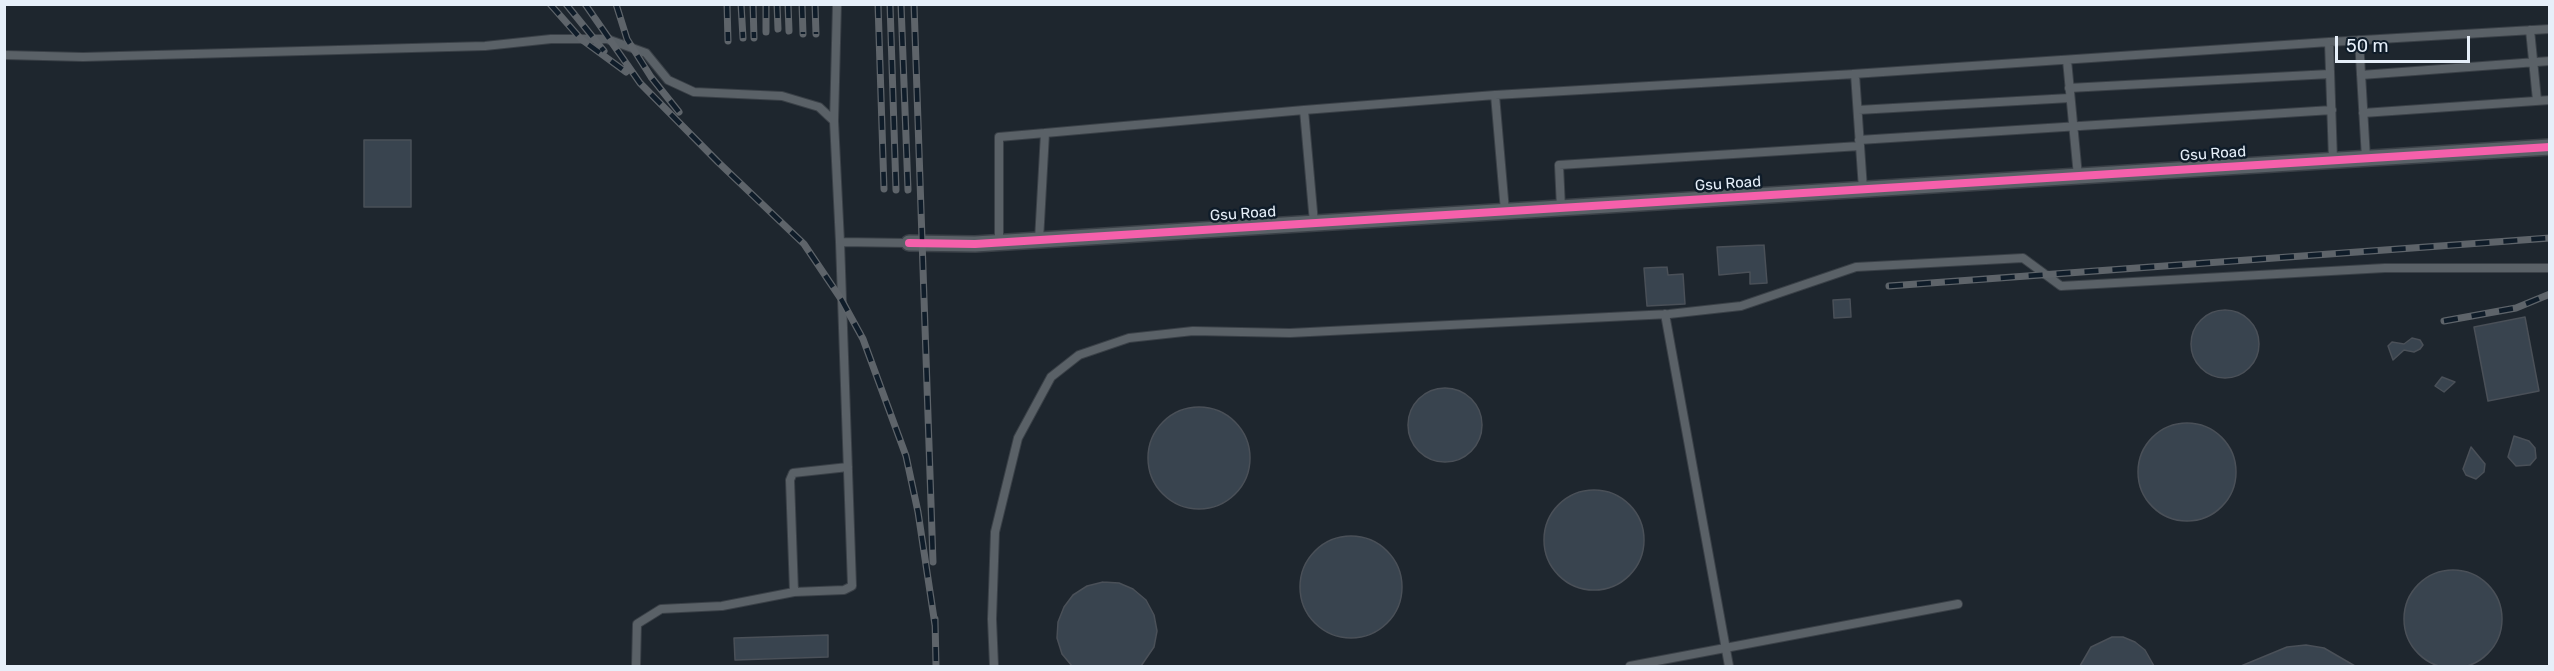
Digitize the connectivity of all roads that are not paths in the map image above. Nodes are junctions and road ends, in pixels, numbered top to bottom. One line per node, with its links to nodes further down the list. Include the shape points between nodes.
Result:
1 (837, 4): 22 (lane)
2 (2550, 29): 3 (lane)
3 (2530, 30): 4 (lane); 9 (lane)
4 (2360, 40): 5 (lane); 12 (lane)
5 (2329, 42): 7 (lane); 11 (lane)
6 (4, 55): 22 (lane, via 82,57 607,39 646,53 668,80 694,92 782,96 819,107)
7 (2067, 60): 10 (lane); 13 (lane)
8 (2550, 61): 9 (lane)
9 (2533, 62): 12 (lane); 17 (lane)
10 (1853, 74): 14 (lane); 19 (lane)
11 (2330, 74): 13 (lane); 20 (lane)
12 (2361, 75): 21 (lane)
13 (2069, 88): 15 (lane)
14 (1495, 95): 18 (lane); 32 (lane)
15 (2070, 98): 19 (lane); 23 (lane)
16 (2550, 99): 17 (lane)
17 (2537, 100): 21 (lane)
18 (1304, 110): 24 (lane); 33 (lane)
19 (1858, 110): 25 (lane)
20 (2332, 111): 23 (lane); 28 (lane)
21 (2363, 113): 27 (lane)
22 (834, 121): 35 (lane)
23 (2073, 126): 25 (lane); 29 (lane)
24 (1045, 133): 34 (lane); 37 (lane, via 999,137)
25 (1860, 143): 30 (lane); 31 (lane, via 1559,165)
26 (2550, 147): 27 (street, Gsu Road)
27 (2366, 158): 28 (street, Gsu Road)
28 (2333, 160): 29 (street, Gsu Road)
29 (2078, 176): 30 (street, Gsu Road)
30 (1863, 189): 31 (street, Gsu Road)
31 (1561, 208): 32 (street, Gsu Road)
32 (1505, 211): 33 (street, Gsu Road)
33 (1314, 223): 34 (street, Gsu Road)
34 (1039, 240): 37 (street, Gsu Road)
35 (840, 242): 36 (lane); 40 (lane)
36 (909, 243): 37 (street, Gsu Road)
37 (999, 243)
38 (2550, 268): 39 (lane, via 2385,268 2061,286 2023,258 1999,259 1856,267 1741,306)
39 (1665, 314): 43 (lane); 45 (lane, via 1290,333 1192,331 1129,338 1079,355 1051,377 1018,438 995,532)
40 (848, 466): 41 (lane, via 792,472); 41 (lane, via 852,586 844,590)
41 (794, 592): 44 (lane, via 722,606 661,609 637,624)
42 (1958, 604): 43 (lane)
43 (1726, 648): 46 (lane); 47 (lane)
44 (636, 666)
45 (994, 666)
46 (1630, 666)
47 (1729, 666)

